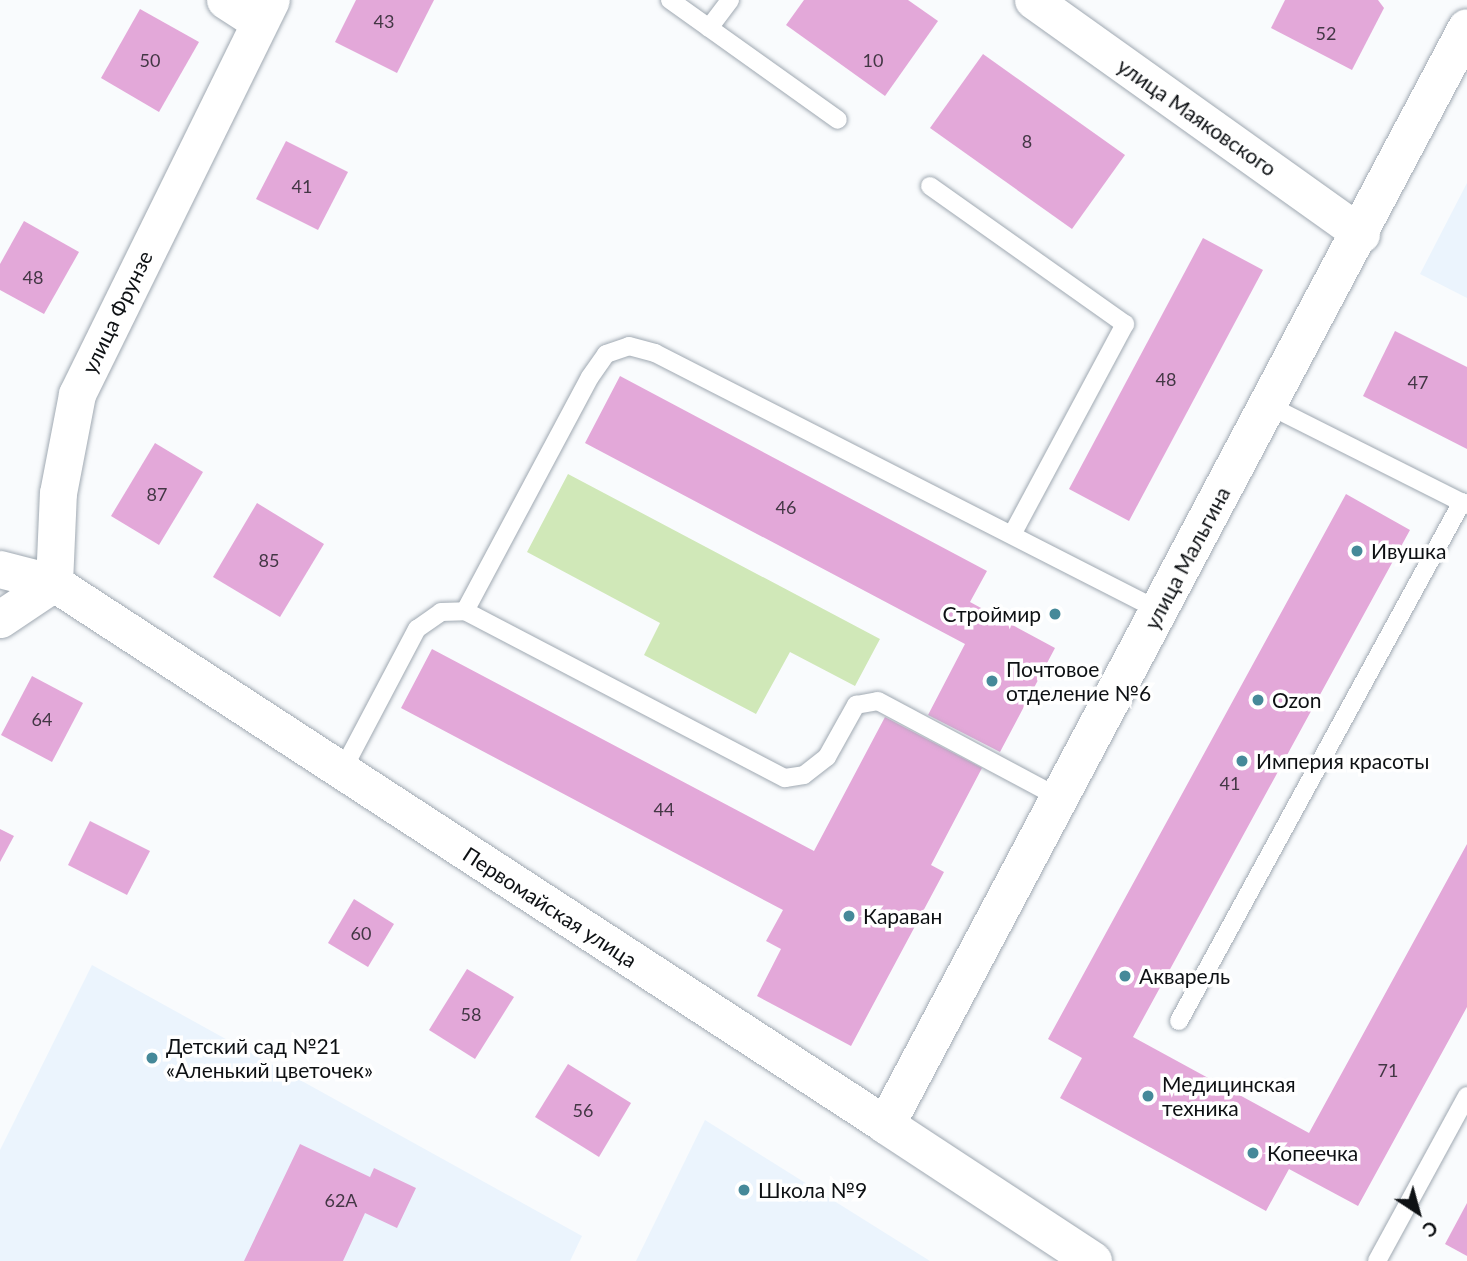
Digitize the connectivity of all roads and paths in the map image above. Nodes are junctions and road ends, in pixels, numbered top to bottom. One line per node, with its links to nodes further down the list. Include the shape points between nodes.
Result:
1 (225, 0): 5 (street)
2 (670, 0): 6 (lane)
3 (730, 0): 6 (lane)
4 (1033, 0): 10 (street, улица Маяковского)
5 (265, 11): 15 (street, улица Фрунзе, via 77,394 58,493)
6 (709, 28): 8 (lane)
7 (1467, 28): 10 (street, улица Мальгина)
8 (838, 120)
9 (930, 186): 13 (lane, via 1125,324)
10 (1361, 233): 11 (street, улица Мальгина)
11 (1268, 405): 12 (lane); 16 (street, улица Мальгина)
12 (1464, 504): 21 (lane)
13 (1012, 535): 16 (lane); 17 (lane, via 655,353 629,346 606,355 590,377)
14 (0, 569): 15 (street, Первомайская улица)
15 (54, 583): 18 (street); 19 (street, Первомайская улица)
16 (1158, 610): 20 (street, улица Мальгина)
17 (465, 611): 19 (lane, via 441,612 417,629); 20 (lane, via 785,778 804,775 827,757 856,705 878,702)
18 (0, 619)
19 (342, 771): 24 (street, Первомайская улица)
20 (1060, 798): 24 (street, улица Мальгина)
21 (1179, 1021)
22 (1467, 1096): 23 (lane)
23 (1462, 1118): 26 (lane)
24 (886, 1125): 25 (street, Первомайская улица)
25 (1093, 1261)
26 (1377, 1261)

